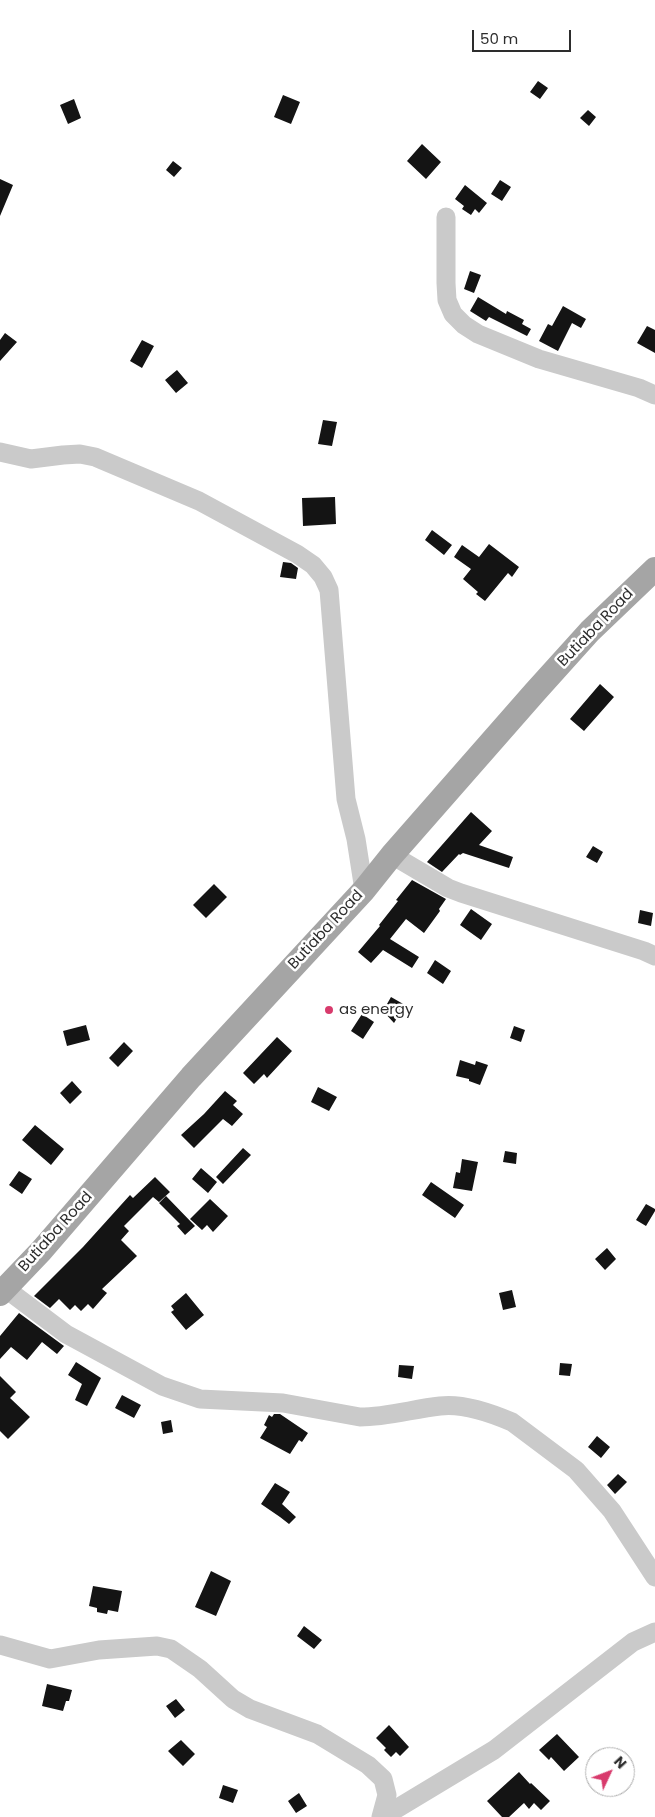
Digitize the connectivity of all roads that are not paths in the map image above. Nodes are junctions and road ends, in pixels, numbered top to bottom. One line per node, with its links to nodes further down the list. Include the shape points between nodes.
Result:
1 (446, 217): 2 (street, via 448,300 453,314 464,325 539,359)
2 (655, 395)
3 (0, 452): 6 (street, via 30,459 80,454 95,457 199,501 313,565 329,590 346,799)
4 (655, 570): 5 (main road, Butiaba Road, via 590,631)
5 (392, 856): 6 (main road, Butiaba Road); 7 (street, via 461,893)
6 (364, 890): 8 (main road, Butiaba Road, via 191,1077 41,1251)
7 (655, 956)
8 (2, 1291): 9 (street, via 66,1334 162,1386 200,1399 283,1403 360,1417 456,1406 512,1422 576,1470 612,1512)
9 (655, 1577)
10 (655, 1632): 12 (street, via 633,1642 494,1750)
11 (1, 1649): 12 (street, via 50,1659 100,1650 157,1646 171,1649 200,1669 233,1699 250,1709 317,1734 368,1765 383,1778 387,1795)
12 (382, 1817)

